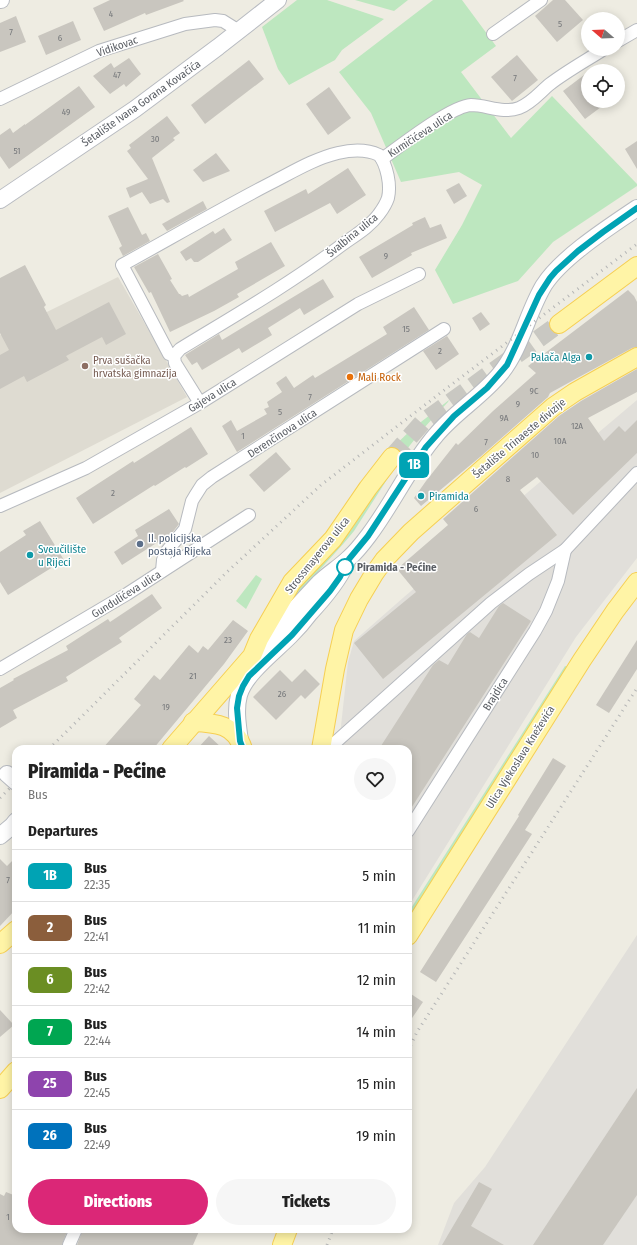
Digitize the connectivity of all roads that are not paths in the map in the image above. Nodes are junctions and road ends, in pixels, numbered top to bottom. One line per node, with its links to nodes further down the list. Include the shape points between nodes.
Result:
1 (278, 0): 4 (main road, Šetalište Ivana Gorana Kovačića)
2 (541, 0): 5 (street)
3 (637, 30): 6 (street)
4 (239, 31): 8 (street, Vidikovac, via 223,21 186,24 99,51); 10 (main road, Šetalište Ivana Gorana Kovačića, via 135,109)
5 (493, 34)
6 (625, 36)
7 (593, 56): 9 (street, Kumičićeva ulica, via 552,83 530,103 506,110 472,105 461,108 433,123)
8 (0, 98)
9 (382, 158): 16 (street, Švalbina ulica, via 387,175 388,199 369,224 318,262 180,349); 16 (street, via 375,153 359,150 322,158 240,199 122,265 169,354)
10 (0, 200)
11 (637, 208): 24 (main road, via 603,232 556,271 544,285 507,365 426,447 368,536)
12 (637, 266): 14 (main road)
13 (419, 274): 18 (street, Gajeva ulica, via 358,304)
14 (560, 324)
15 (444, 329): 25 (street, Derenčinova ulica, via 212,477 192,501 185,529 167,551)
16 (174, 356): 18 (street, via 175,363)
17 (637, 357): 32 (main road, Šetalište Trinaeste divizije, via 553,407 384,560 347,623 339,648)
18 (200, 403): 21 (street, Gajeva ulica, via 86,468)
19 (392, 457): 27 (main road, Strossmayerova ulica, via 333,539 292,582)
20 (637, 473): 23 (street)
21 (0, 506)
22 (249, 515): 25 (street, Gundulićeva ulica)
23 (565, 550): 33 (street, via 491,603); 34 (street, Brajdica, via 558,581 535,631)
24 (349, 559): 27 (main road, via 332,571); 31 (main road, via 330,591 292,635 249,676 243,686 237,708)
25 (162, 571): 28 (street, Gundulićeva ulica)
26 (637, 582): 37 (main road, Ulica Vjekoslava Kneževića, via 582,660)
27 (252, 656): 29 (main road, Strossmayerova ulica)
28 (0, 669)
29 (193, 722): 30 (main road, Strossmayerova ulica); 31 (main road, via 223,726 232,732)
30 (174, 745)
31 (241, 745)
32 (322, 745)
33 (332, 745)
34 (412, 825)
35 (12, 826): 36 (main road)
36 (0, 836)
37 (412, 930)
38 (12, 934): 39 (main road)
39 (0, 944)
40 (12, 1076): 41 (main road)
41 (0, 1089)
42 (74, 1233): 44 (street)
43 (286, 1233): 45 (main road)
44 (69, 1245)
45 (282, 1245)

